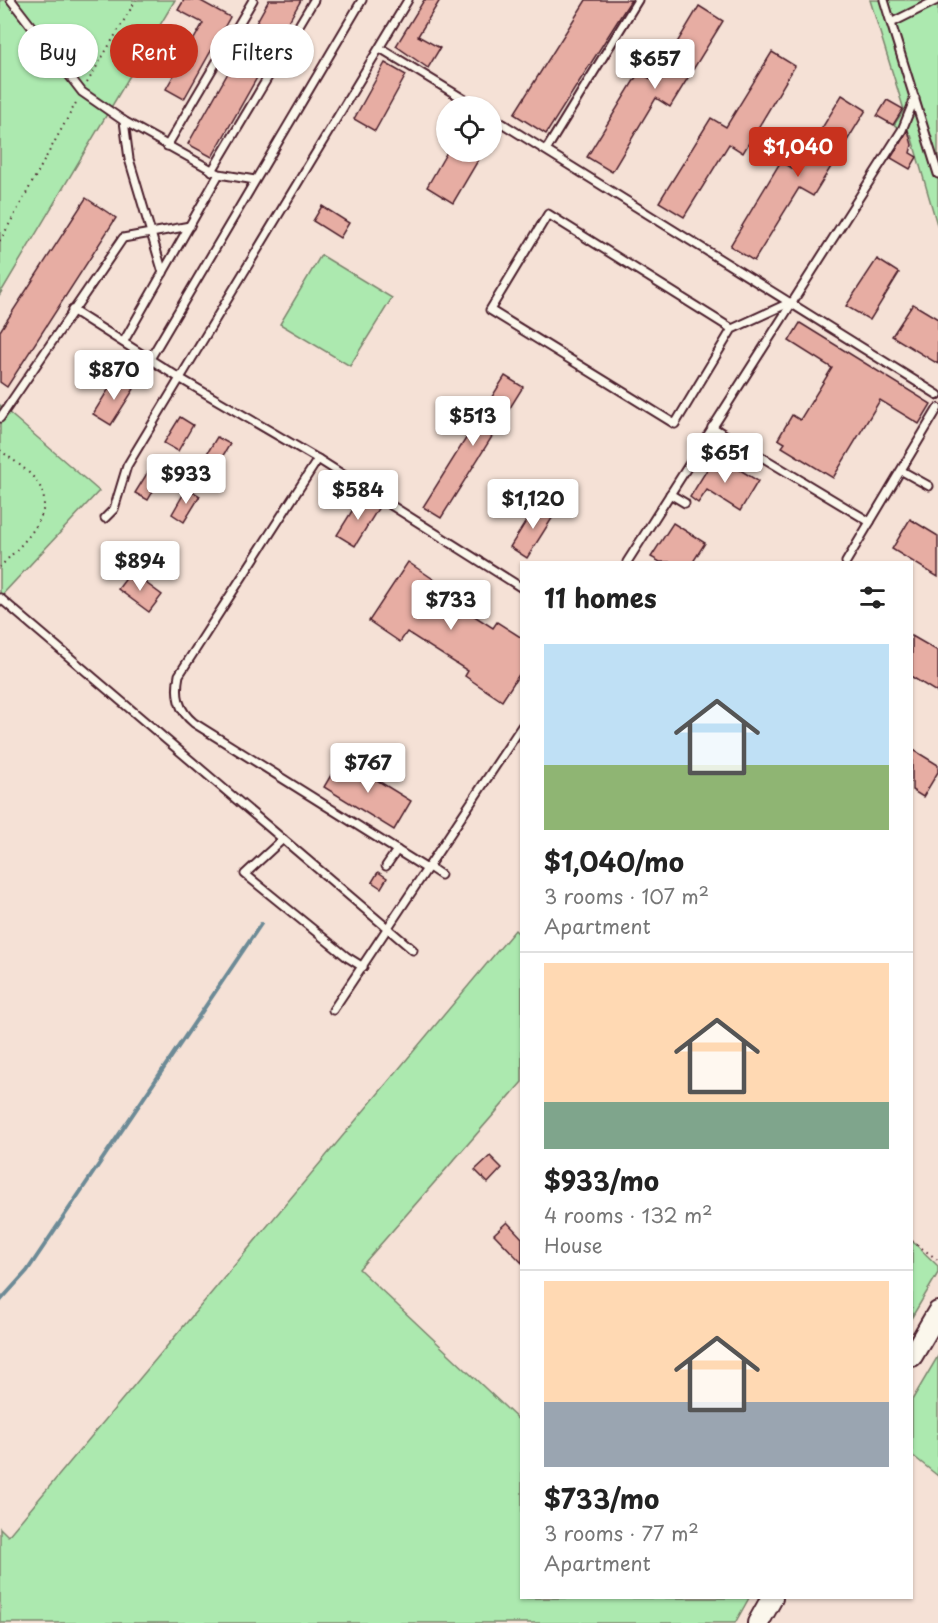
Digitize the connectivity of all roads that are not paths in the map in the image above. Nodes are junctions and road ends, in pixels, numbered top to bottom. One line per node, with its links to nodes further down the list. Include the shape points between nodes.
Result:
1 (10, 0): 13 (lane, via 82,92)
2 (253, 0): 15 (lane)
3 (314, 0): 17 (lane)
4 (362, 0): 19 (lane)
5 (408, 0): 10 (lane)
6 (638, 0): 16 (lane)
7 (884, 0): 9 (lane)
8 (937, 0): 9 (lane)
9 (891, 22): 12 (lane)
10 (380, 48): 11 (lane); 28 (lane)
11 (459, 96)
12 (915, 98): 18 (lane); 23 (lane, via 902,130)
13 (124, 122): 15 (lane); 21 (lane, via 129,159)
14 (502, 123): 16 (lane)
15 (167, 146): 17 (lane)
16 (546, 150): 23 (lane)
17 (216, 172): 19 (lane); 20 (lane)
18 (938, 174)
19 (255, 180): 27 (lane)
20 (190, 226): 21 (lane); 22 (lane)
21 (151, 233): 22 (lane); 24 (lane, via 123,238)
22 (163, 273): 26 (lane)
23 (791, 302): 25 (lane); 29 (lane); 32 (lane)
24 (72, 310): 26 (lane); 31 (lane)
25 (732, 329): 25 (lane, via 548,214 490,310 675,424)
26 (124, 342): 27 (lane)
27 (150, 359): 28 (lane)
28 (181, 379): 33 (lane); 38 (lane, via 127,466 114,509)
29 (938, 395)
30 (938, 408): 34 (lane)
31 (0, 418)
32 (712, 427): 36 (lane); 39 (lane)
33 (318, 459): 42 (lane); 46 (lane, via 179,675 177,697 185,716 194,723)
34 (902, 471): 35 (lane); 39 (lane)
35 (929, 486)
36 (670, 494): 37 (lane); 40 (lane)
37 (686, 503)
38 (105, 518)
39 (870, 522): 41 (lane)
40 (628, 561)
41 (850, 561)
42 (520, 587)
43 (0, 598): 45 (lane)
44 (520, 729): 48 (lane)
45 (283, 839): 50 (lane); 52 (lane, via 245,874)
46 (397, 850): 47 (lane); 48 (lane)
47 (386, 866)
48 (428, 868): 49 (lane); 50 (lane)
49 (441, 874)
50 (388, 930): 51 (lane); 52 (lane)
51 (413, 950)
52 (363, 967): 53 (lane)
53 (333, 1010)
54 (938, 1312): 55 (street)
55 (913, 1354)
56 (771, 1599): 57 (street)
57 (758, 1623)

